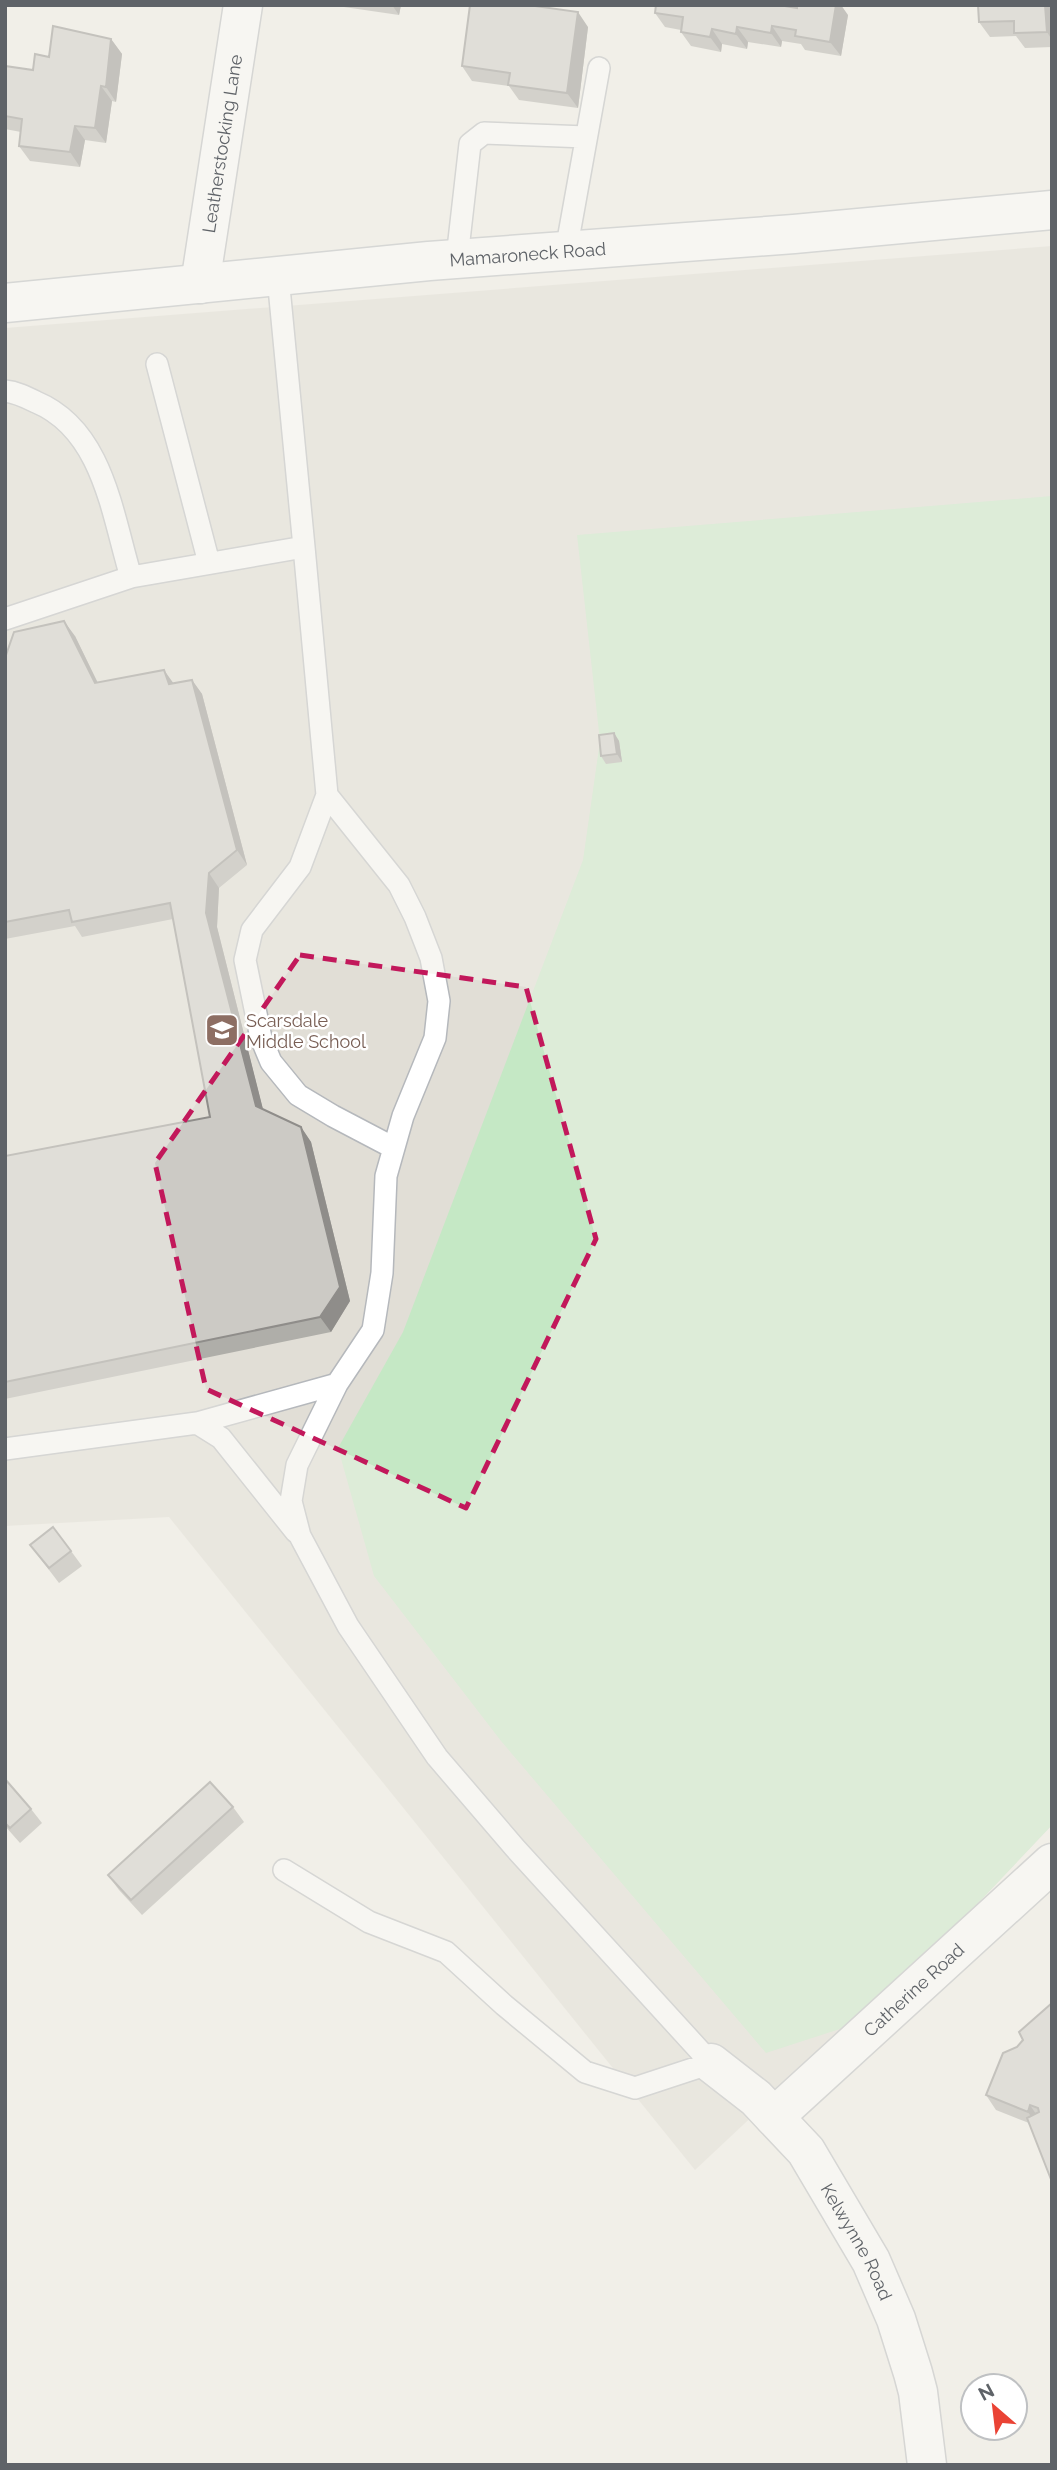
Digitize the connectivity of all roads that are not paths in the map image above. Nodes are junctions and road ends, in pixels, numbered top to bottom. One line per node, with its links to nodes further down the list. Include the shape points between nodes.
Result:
1 (243, 5): 8 (street, Leatherstocking Lane)
2 (599, 68): 3 (lane)
3 (586, 137): 5 (lane); 6 (lane, via 484,132 470,144)
4 (1052, 210): 5 (street, Mamaroneck Road)
5 (566, 251): 6 (street, Mamaroneck Road)
6 (457, 258): 7 (street, Mamaroneck Road)
7 (278, 277): 8 (street, Mamaroneck Road); 12 (lane)
8 (200, 284): 9 (street, Mamaroneck Road)
9 (5, 303)
10 (158, 364): 13 (lane)
11 (5, 391): 14 (lane, via 47,406 73,427 98,464)
12 (304, 547): 13 (lane); 16 (lane)
13 (209, 563): 14 (lane)
14 (131, 577): 15 (lane)
15 (5, 619)
16 (327, 795): 17 (lane, via 399,885 431,958 439,1001 435,1038); 17 (lane, via 300,867 252,930 245,960 261,1038 271,1062 298,1095)
17 (394, 1148): 18 (lane, via 386,1176 382,1273 373,1330)
18 (337, 1384): 19 (lane); 21 (lane, via 297,1465 291,1501)
19 (197, 1423): 20 (lane); 21 (lane, via 221,1438)
20 (5, 1449)
21 (300, 1536): 24 (lane, via 348,1626 438,1757)
22 (1052, 1863): 25 (street, Catherine Road)
23 (284, 1870): 24 (lane, via 369,1922 446,1952 585,2072 635,2088)
24 (711, 2063): 25 (street, Kelwynne Road)
25 (774, 2117): 26 (street, Kelwynne Road, via 806,2151 871,2261 913,2373)
26 (927, 2465)

